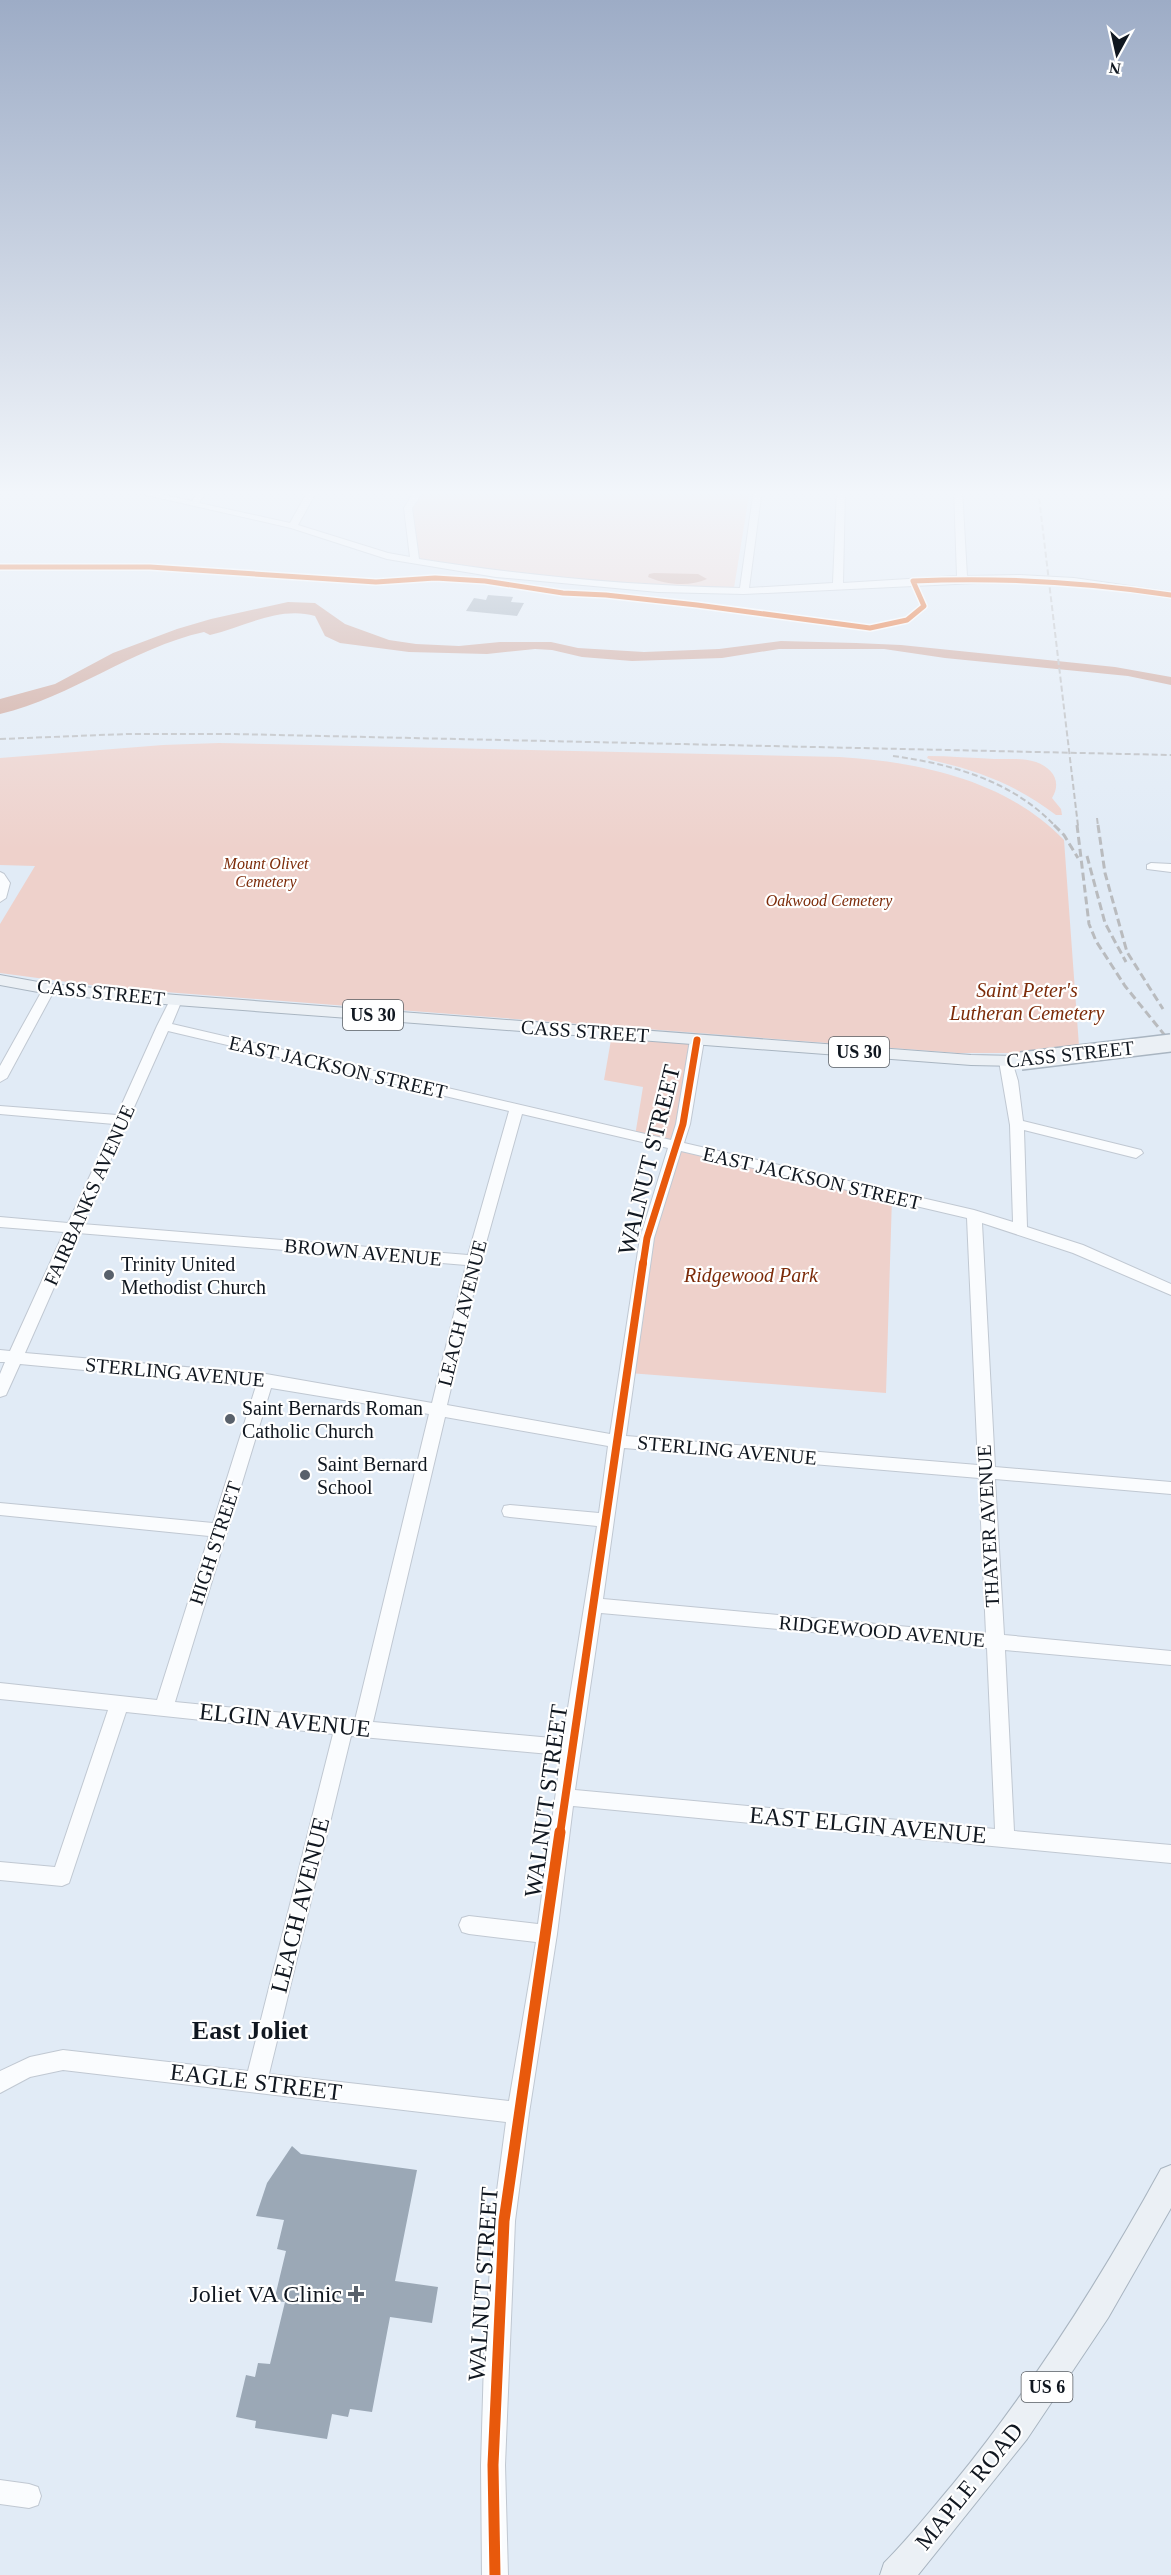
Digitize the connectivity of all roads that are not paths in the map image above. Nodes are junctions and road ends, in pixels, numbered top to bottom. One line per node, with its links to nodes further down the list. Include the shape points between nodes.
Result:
1 (1151, 867): 2 (street)
2 (1171, 868)
3 (0, 876): 4 (street, via 4,883)
4 (0, 898)
5 (0, 980): 6 (main road, CASS STREET / US 30)
6 (49, 989): 7 (main road, CASS STREET / US 30); 12 (street)
7 (176, 1000): 8 (street, FAIRBANKS AVENUE); 9 (main road, CASS STREET / US 30)
8 (163, 1026): 13 (street, EAST JACKSON STREET); 15 (street, FAIRBANKS AVENUE)
9 (697, 1040): 11 (main road, CASS STREET / US 30); 17 (street, WALNUT STREET, via 683,1124)
10 (1171, 1043): 11 (main road, CASS STREET / US 30, bridge)
11 (1014, 1061): 16 (street, via 1011,1080)
12 (0, 1078)
13 (517, 1108): 17 (street, EAST JACKSON STREET); 23 (street, LEACH AVENUE)
14 (0, 1110): 15 (street)
15 (123, 1120): 21 (street, FAIRBANKS AVENUE)
16 (1016, 1123): 18 (street); 22 (street)
17 (675, 1146): 19 (street, EAST JACKSON STREET); 29 (street, WALNUT STREET, via 647,1238)
18 (1136, 1153)
19 (974, 1215): 22 (street, EAST JACKSON STREET); 30 (street, THAYER AVENUE)
20 (0, 1222): 21 (street, BROWN AVENUE)
21 (75, 1229): 23 (street, BROWN AVENUE); 25 (street, FAIRBANKS AVENUE)
22 (1020, 1229): 24 (street, EAST JACKSON STREET, via 1078,1249)
23 (474, 1261): 28 (street, LEACH AVENUE)
24 (1171, 1290)
25 (8, 1357): 26 (street, STERLING AVENUE); 27 (street, FAIRBANKS AVENUE)
26 (266, 1380): 28 (street, STERLING AVENUE); 35 (street, HIGH STREET)
27 (0, 1390)
28 (438, 1408): 29 (street, STERLING AVENUE); 42 (street, LEACH AVENUE)
29 (617, 1441): 30 (street, STERLING AVENUE); 34 (street, WALNUT STREET)
30 (985, 1472): 31 (street, STERLING AVENUE); 37 (street, THAYER AVENUE)
31 (1171, 1488)
32 (0, 1509): 35 (street)
33 (510, 1511): 34 (street)
34 (606, 1520): 36 (street, WALNUT STREET)
35 (219, 1530): 41 (street, HIGH STREET)
36 (592, 1605): 37 (street, RIDGEWOOD AVENUE); 43 (street, WALNUT STREET)
37 (993, 1641): 38 (street, RIDGEWOOD AVENUE); 45 (street, THAYER AVENUE)
38 (1171, 1658)
39 (0, 1691): 40 (street, ELGIN AVENUE)
40 (120, 1702): 41 (street, ELGIN AVENUE); 47 (street, via 62,1877)
41 (164, 1707): 42 (street, ELGIN AVENUE)
42 (353, 1728): 43 (street, ELGIN AVENUE); 50 (street, LEACH AVENUE)
43 (571, 1748): 44 (street, WALNUT STREET)
44 (565, 1797): 45 (street, EAST ELGIN AVENUE); 49 (street, WALNUT STREET)
45 (1005, 1838): 46 (street, EAST ELGIN AVENUE)
46 (1171, 1854)
47 (0, 1871)
48 (469, 1925): 49 (street)
49 (547, 1934): 52 (street, WALNUT STREET)
50 (256, 2082): 51 (street, EAGLE STREET, via 63,2060 42,2062 14,2073); 52 (street, EAGLE STREET)
51 (0, 2084)
52 (518, 2113): 56 (street, WALNUT STREET, via 504,2221 496,2361)
53 (1171, 2179): 57 (main road, MAPLE ROAD / US 6, via 1125,2265 1068,2357 1000,2451)
54 (0, 2492): 55 (street)
55 (29, 2496)
56 (495, 2575)
57 (896, 2575)

